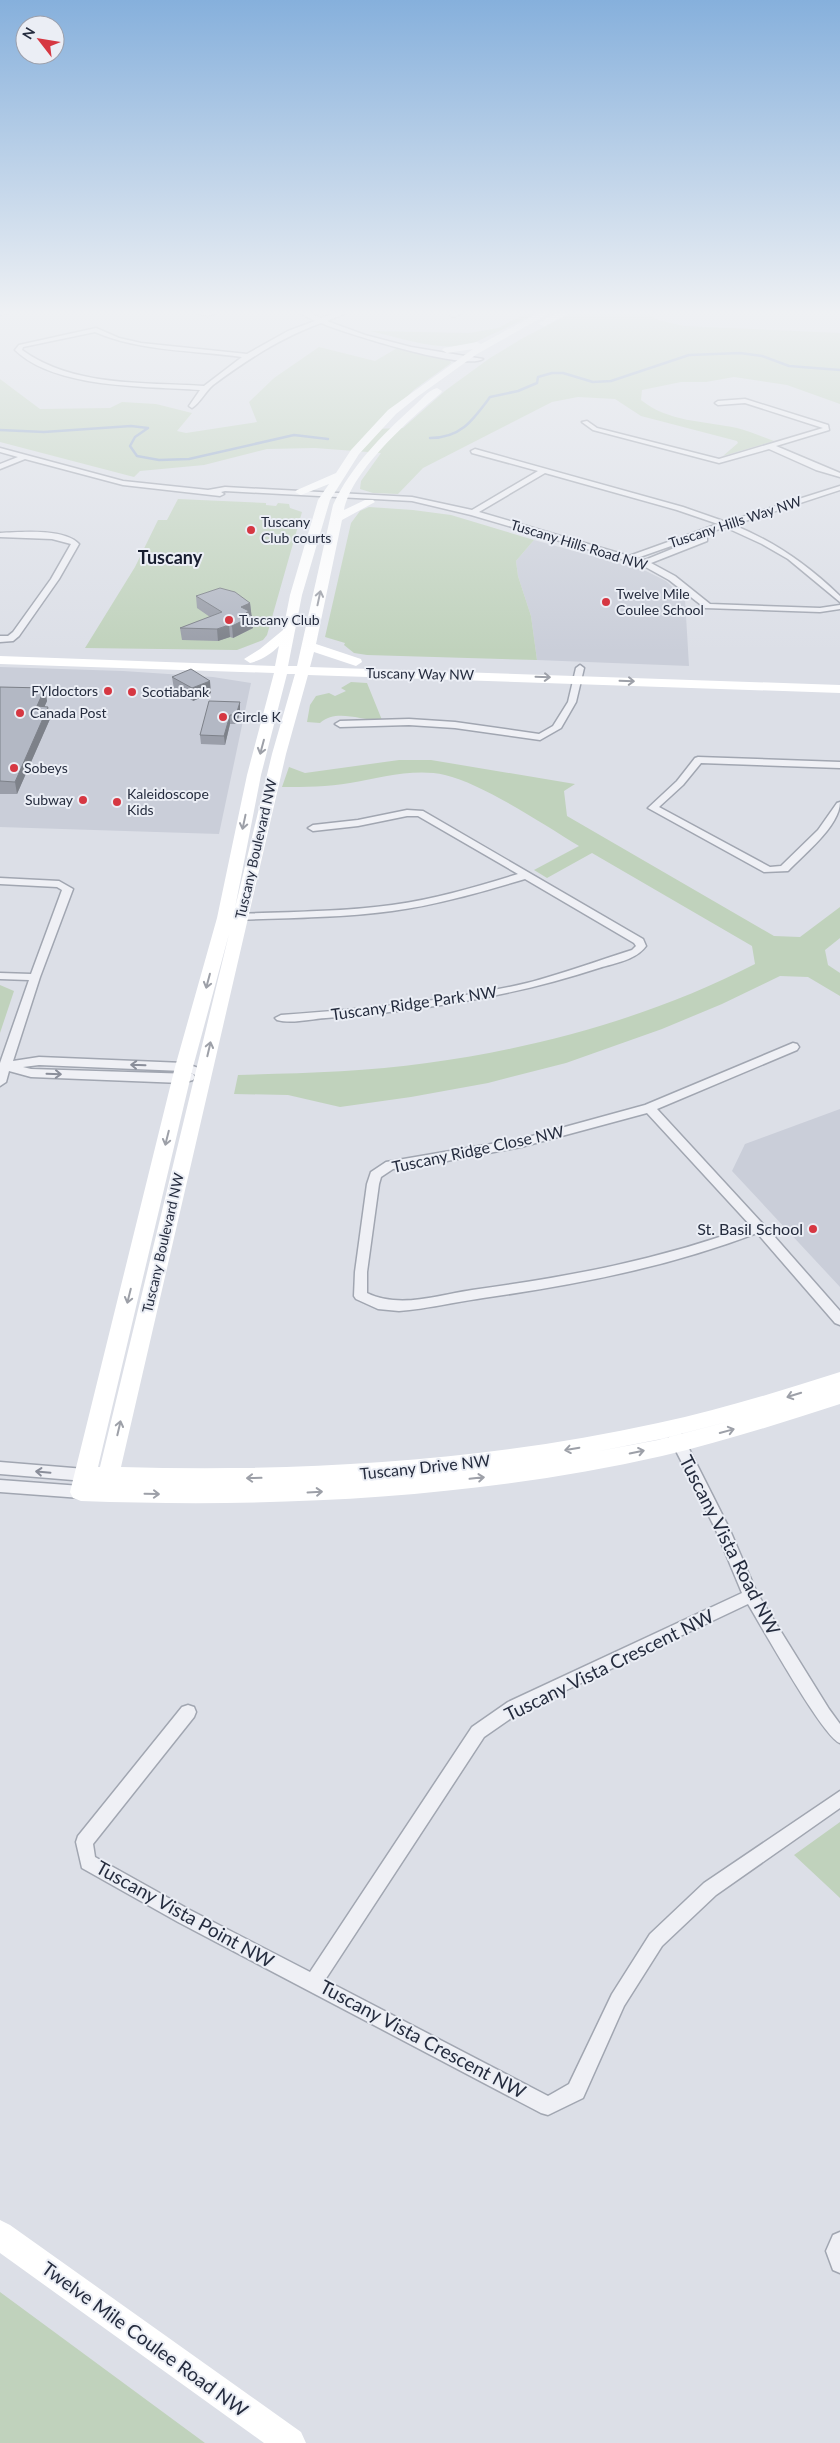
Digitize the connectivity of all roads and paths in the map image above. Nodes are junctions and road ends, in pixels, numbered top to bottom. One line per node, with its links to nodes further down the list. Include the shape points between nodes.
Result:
1 (381, 424): 15 (street, Tuscany Boulevard NW)
2 (401, 424): 22 (street, Tuscany Boulevard NW)
3 (589, 424): 5 (street, via 612,434 719,461)
4 (820, 424): 5 (street, via 827,429)
5 (771, 447): 12 (street)
6 (0, 450): 8 (street)
7 (475, 452): 13 (street)
8 (16, 454): 9 (street); 10 (street)
9 (24, 457): 11 (street); 18 (street, via 123,483)
10 (0, 461)
11 (0, 467)
12 (818, 468): 14 (street); 16 (street)
13 (544, 470): 25 (street); 27 (street)
14 (840, 474)
15 (338, 476): 19 (street); 21 (street, Tuscany Boulevard NW)
16 (840, 481)
17 (840, 488): 27 (street, Tuscany Hills Way NW)
18 (211, 492): 19 (street, via 225,488); 21 (street)
19 (301, 492): 21 (street)
20 (840, 496): 28 (street, Tuscany Hills Way NW)
21 (326, 497): 22 (street, Tuscany Hills Road NW); 34 (street, Tuscany Boulevard NW, via 296,595)
22 (342, 497): 23 (street, Tuscany Hills Road NW); 24 (street, Tuscany Hills Road NW, via 412,499); 26 (street, Tuscany Boulevard NW)
23 (369, 502): 24 (street, Tuscany Hills Road NW); 26 (street)
24 (426, 503): 25 (street, Tuscany Hills Road NW)
25 (473, 513): 30 (street, Tuscany Hills Road NW)
26 (336, 518): 36 (street, Tuscany Boulevard NW, one-way to 26)
27 (727, 523): 28 (street); 30 (street, Tuscany Hills Way NW)
28 (738, 528): 31 (street, Tuscany Hills Way NW); 32 (street, via 781,550)
29 (0, 535): 35 (street, via 50,536 75,544 16,634 10,639)
30 (630, 558): 31 (street, Tuscany Hills Road NW)
31 (645, 563): 33 (street, Tuscany Hills Road NW, via 672,578 708,606 820,610)
32 (840, 600)
33 (840, 607)
34 (289, 631): 38 (street, via 265,652); 41 (street, Tuscany Boulevard NW)
35 (0, 639)
36 (309, 646): 40 (street); 42 (street, Tuscany Boulevard NW)
37 (0, 652): 38 (street, Tuscany Way NW)
38 (250, 659): 41 (street, Tuscany Way NW)
39 (0, 660): 43 (street, Tuscany Way NW)
40 (356, 662): 42 (street, Tuscany Way NW); 45 (street, Tuscany Way NW)
41 (282, 664): 42 (street, Tuscany Way NW); 43 (street, Tuscany Way NW); 47 (street, Tuscany Boulevard NW)
42 (303, 665): 44 (street, Tuscany Way NW); 49 (street, Tuscany Boulevard NW)
43 (230, 668): 47 (street)
44 (331, 671): 45 (street, Tuscany Way NW, one-way to 45); 49 (street, via 312,683)
45 (579, 674): 46 (street, Tuscany Way NW); 48 (street, Tuscany Way NW, one-way to 48); 50 (street, via 572,702 556,728 540,737 409,722)
46 (840, 678)
47 (278, 685): 56 (street, Tuscany Boulevard NW, one-way to 56, via 254,775)
48 (840, 689)
49 (289, 714): 56 (street, Tuscany Boulevard NW)
50 (340, 724)
51 (840, 765): 52 (street, via 698,760 680,783 653,808 768,870 784,869 821,832)
52 (840, 805)
53 (313, 828): 54 (street, Tuscany Ridge Park NW, via 420,813)
54 (526, 875): 56 (street, via 416,904 297,916); 59 (street, Tuscany Ridge Park NW, via 639,941 641,946 636,952 526,986 361,1013)
55 (0, 881): 58 (street, via 59,884 68,890)
56 (232, 917): 62 (street, Tuscany Boulevard NW, one-way to 62); 63 (street, Tuscany Boulevard NW, one-way to 56)
57 (0, 976): 58 (street)
58 (35, 977): 61 (street)
59 (281, 1018)
60 (793, 1047): 65 (street)
61 (3, 1067): 62 (street, via 31,1073); 64 (street)
62 (183, 1073): 63 (street); 72 (street, Tuscany Boulevard NW, one-way to 72)
63 (203, 1074): 73 (street, Tuscany Boulevard NW, one-way to 63)
64 (0, 1082)
65 (649, 1108): 66 (street); 66 (street, Tuscany Ridge Close NW, via 520,1143 390,1165 375,1175 372,1184 361,1296 378,1304 407,1305 574,1279 720,1243)
66 (758, 1228): 67 (street)
67 (840, 1320)
68 (840, 1380): 70 (street, Tuscany Drive NW, one-way to 70)
69 (840, 1396): 70 (street, Tuscany Drive NW, one-way to 69)
70 (675, 1436): 73 (street, Tuscany Drive NW, via 552,1468 416,1485 200,1495); 75 (street, Tuscany Vista Road NW, via 722,1528)
71 (0, 1468): 72 (street, Tuscany Drive NW, one-way to 71)
72 (83, 1483): 73 (street, Tuscany Drive NW); 74 (street, Tuscany Drive NW)
73 (106, 1484)
74 (0, 1486)
75 (751, 1596): 77 (street, Tuscany Vista Road NW, via 823,1714); 79 (street, Tuscany Vista Crescent NW, via 514,1707 478,1732)
76 (188, 1712): 79 (street, Tuscany Vista Point NW, via 84,1842 88,1862)
77 (840, 1736)
78 (840, 1799): 79 (street, Tuscany Vista Crescent NW, via 710,1889 656,1940 618,2000 576,2091 548,2106)
79 (313, 1984)
80 (0, 2235): 83 (street, Twelve Mile Coulee Road NW)
81 (840, 2242): 82 (street, via 836,2252)
82 (840, 2263)
83 (290, 2443)

